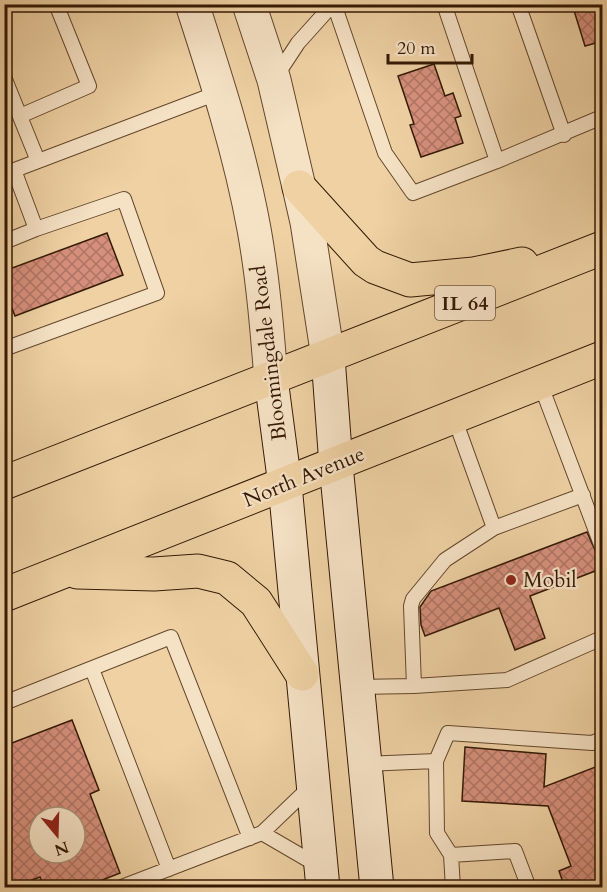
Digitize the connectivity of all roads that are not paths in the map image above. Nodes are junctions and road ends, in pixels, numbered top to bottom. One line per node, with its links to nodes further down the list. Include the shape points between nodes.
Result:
1 (56, 4): 10 (lane, via 89,86)
2 (192, 4): 9 (main road, Bloomingdale Road)
3 (249, 4): 8 (main road)
4 (334, 4): 8 (lane, via 298,43); 14 (lane, via 385,153 413,193)
5 (444, 4): 14 (lane)
6 (518, 4): 12 (lane)
7 (4, 77): 10 (lane)
8 (274, 80): 16 (main road)
9 (220, 92): 13 (lane); 23 (main road, Bloomingdale Road, via 254,230)
10 (20, 116): 13 (lane)
11 (603, 117): 12 (lane)
12 (564, 135): 14 (lane)
13 (38, 161): 15 (lane)
14 (497, 161)
15 (9, 172): 17 (lane)
16 (299, 187): 19 (main road, via 366,261 410,280 474,274); 21 (main road)
17 (36, 229): 18 (lane); 20 (lane, via 124,199 157,293)
18 (4, 242)
19 (603, 247): 21 (main road, IL 64)
20 (4, 350)
21 (328, 357): 23 (main road, IL 64); 26 (main road)
22 (603, 358): 24 (main road, North Avenue)
23 (271, 379): 27 (main road, IL 64); 28 (main road, Bloomingdale Road)
24 (540, 383): 25 (main road, North Avenue); 29 (lane)
25 (454, 417): 26 (main road, North Avenue); 30 (lane)
26 (336, 465): 28 (main road, North Avenue); 38 (main road)
27 (4, 483)
28 (285, 485): 32 (main road, North Avenue); 36 (main road, Bloomingdale Road)
29 (583, 495): 30 (lane); 31 (lane)
30 (494, 528): 37 (lane, via 445,560 413,599)
31 (603, 547)
32 (63, 572): 33 (main road, North Avenue); 36 (main road, via 198,571 227,578 256,603)
33 (4, 595)
34 (603, 638): 37 (lane, via 507,680)
35 (92, 669): 39 (lane); 44 (lane, via 171,638); 46 (lane)
36 (302, 674): 43 (main road, Bloomingdale Road)
37 (414, 686): 38 (lane)
38 (357, 687): 42 (main road)
39 (4, 703)
40 (603, 739): 41 (lane, via 592,743 448,733)
41 (436, 761): 42 (lane); 45 (lane, via 437,833)
42 (364, 764): 49 (main road)
43 (313, 784): 44 (lane); 47 (main road, Bloomingdale Road)
44 (256, 835): 46 (lane); 47 (lane)
45 (451, 855): 50 (lane); 51 (lane, via 515,851)
46 (169, 868): 48 (lane)
47 (322, 878)
48 (119, 888)
49 (376, 888)
50 (453, 888)
51 (529, 888)

